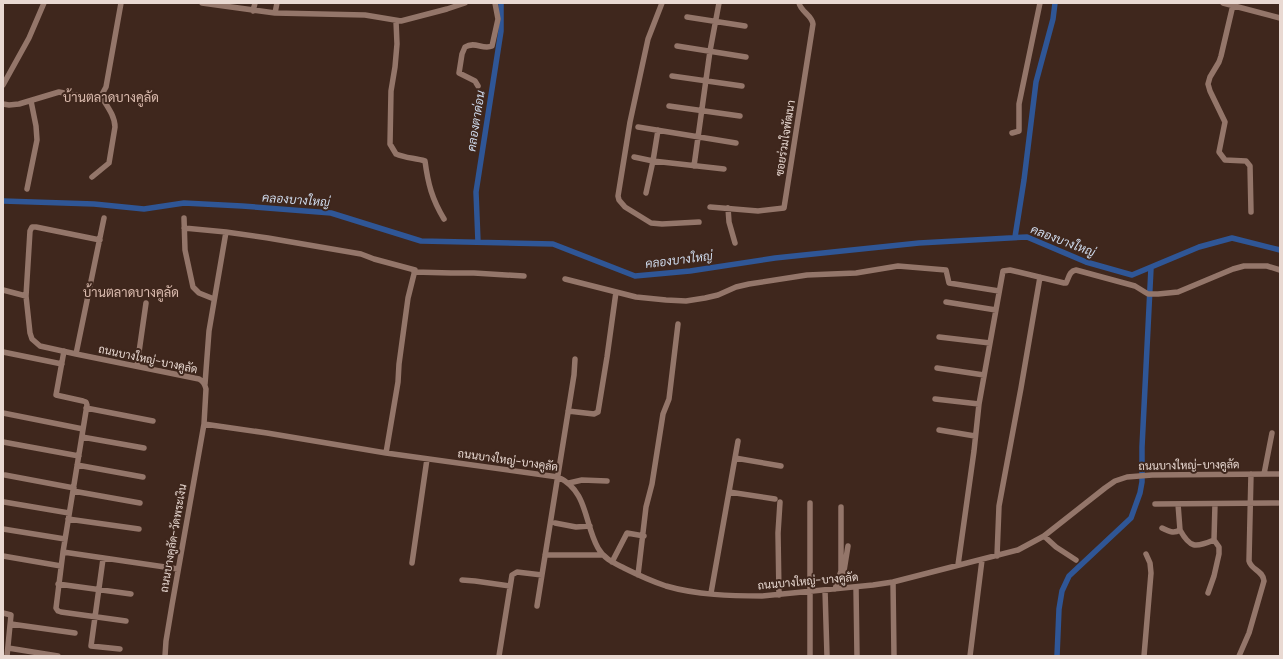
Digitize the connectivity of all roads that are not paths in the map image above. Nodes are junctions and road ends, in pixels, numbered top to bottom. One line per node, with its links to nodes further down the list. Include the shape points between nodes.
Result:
1 (44, 3): 27 (street, via 29,38)
2 (121, 3): 30 (street, via 106,87)
3 (205, 3): 13 (street)
4 (255, 3): 15 (street)
5 (277, 3): 16 (street)
6 (465, 3): 19 (street, via 406,20)
7 (495, 3): 28 (street, via 498,19 492,46 470,44 465,47 462,54 459,73 475,81)
8 (662, 3): 54 (street, via 648,39 630,122 618,196 625,207 651,223)
9 (719, 3): 20 (street)
10 (799, 3): 49 (street, ซอยร่วมใจพัฒนา, via 813,24 784,208 758,211)
11 (1040, 3): 38 (street, via 1019,104 1020,128 1018,132)
12 (1223, 3): 14 (street)
13 (214, 4): 15 (street)
14 (1233, 5): 18 (street); 50 (street, via 1221,56 1208,84 1225,122 1220,154 1225,160 1246,161 1250,166)
15 (253, 11): 16 (street)
16 (275, 13): 19 (street, via 365,15)
17 (687, 17): 20 (street)
18 (1280, 18)
19 (396, 20): 53 (street, via 390,144 396,154 425,161 434,202)
20 (715, 22): 21 (street); 23 (street)
21 (745, 26)
22 (677, 46): 23 (street)
23 (710, 51): 24 (street); 26 (street)
24 (746, 57)
25 (672, 76): 26 (street)
26 (706, 81): 29 (street); 34 (street)
27 (3, 85)
28 (478, 86)
29 (742, 86)
30 (101, 96): 31 (street, via 90,98 59,92); 45 (street, via 113,115 115,127 109,163)
31 (31, 101): 32 (street, via 14,105); 46 (street, via 37,140)
32 (3, 104)
33 (669, 106): 34 (street)
34 (702, 111): 35 (street); 39 (street)
35 (740, 116)
36 (638, 127): 37 (street)
37 (658, 130): 39 (street); 42 (street)
38 (1012, 133)
39 (698, 137): 40 (street); 43 (street)
40 (736, 142)
41 (634, 157): 42 (street)
42 (653, 161): 43 (street); 47 (street)
43 (694, 166): 44 (street)
44 (724, 169)
45 (92, 177)
46 (27, 189)
47 (646, 193)
48 (710, 207): 49 (street, ซอยร่วมใจพัฒนา)
49 (728, 208): 58 (street)
50 (1251, 212)
51 (104, 218): 57 (street)
52 (184, 218): 55 (street)
53 (444, 219)
54 (698, 222)
55 (184, 228): 56 (street); 68 (street, via 185,250 193,287 199,293)
56 (226, 232): 60 (street, via 362,254 374,260 414,268); 68 (street)
57 (100, 240): 67 (street, ถนนบางใหญ่-บางคูลัด, via 32,227); 77 (street)
58 (734, 244)
59 (1280, 270): 62 (street, via 1267,266 1244,266 1178,292 1158,294 1148,294 1135,286 1076,270 1070,273 1066,283)
60 (414, 272): 61 (street); 99 (street)
61 (524, 276)
62 (1040, 277): 65 (street, via 1005,270 1002,273); 141 (street, via 998,506)
63 (565, 279): 66 (street)
64 (4, 290): 67 (street)
65 (999, 291): 66 (street, via 949,283 946,270 898,266 749,284 718,295 686,301 636,297); 71 (street)
66 (616, 292): 87 (street, via 598,412 594,414)
67 (26, 296): 75 (street, ถนนบางใหญ่-บางคูลัด, via 32,339 40,346)
68 (214, 299): 83 (street)
69 (946, 302): 71 (street)
70 (146, 303): 80 (street)
71 (996, 310): 74 (street)
72 (678, 324): 131 (street, via 668,399 662,414 652,484 646,507)
73 (939, 337): 74 (street)
74 (990, 343): 82 (street)
75 (64, 351): 77 (street, ถนนบางใหญ่-บางคูลัด); 79 (street)
76 (3, 352): 79 (street)
77 (76, 354): 80 (street, ถนนบางใหญ่-บางคูลัด)
78 (575, 359): 87 (street)
79 (62, 364): 86 (street, via 56,395 86,402)
80 (137, 366): 83 (street, ถนนบางใหญ่-บางคูลัด, via 199,379)
81 (937, 368): 82 (street)
82 (984, 374): 85 (street)
83 (205, 384): 90 (street, ถนนบางใหญ่-บางคูลัด)
84 (935, 399): 85 (street)
85 (978, 404): 94 (street)
86 (86, 408): 89 (street); 91 (street)
87 (568, 411): 110 (street)
88 (3, 413): 91 (street)
89 (153, 421)
90 (204, 424): 99 (street, ถนนบางใหญ่-บางคูลัด); 149 (street, ถนนบางคูลัด-วัดพระเงิน)
91 (83, 429): 95 (street)
92 (939, 430): 94 (street)
93 (1272, 433): 106 (street)
94 (975, 436): 147 (street)
95 (82, 437): 98 (street); 100 (street)
96 (738, 441): 101 (street)
97 (3, 442): 100 (street)
98 (144, 448)
99 (386, 453): 102 (street, ถนนบางใหญ่-บางคูลัด)
100 (79, 456): 103 (street)
101 (735, 458): 104 (street); 114 (street)
102 (427, 459): 110 (street, ถนนบางใหญ่-บางคูลัด); 146 (street)
103 (77, 465): 109 (street); 113 (street)
104 (780, 466)
105 (1251, 474): 106 (street, ถนนบางใหญ่-บางคูลัด); 122 (street); 132 (street, ถนนบางใหญ่-บางคูลัด, via 1152,475 1122,478 1105,488)
106 (1264, 474): 107 (street, ถนนบางใหญ่-บางคูลัด)
107 (1280, 474)
108 (5, 475): 113 (street)
109 (143, 477)
110 (558, 477): 112 (street, ถนนบางใหญ่-บางคูลัด); 138 (street)
111 (607, 481): 112 (street, via 582,480)
112 (569, 483): 126 (street, ถนนบางใหญ่-บางคูลัด, via 580,497)
113 (73, 490): 116 (street); 124 (street)
114 (729, 492): 162 (street); 165 (street, via 778,501)
115 (4, 502): 124 (street)
116 (140, 503)
117 (810, 503): 161 (street)
118 (1278, 503): 122 (street)
119 (1155, 504): 120 (street)
120 (1178, 504): 121 (street); 130 (street)
121 (1215, 504): 122 (street); 134 (street)
122 (1250, 504): 184 (street, via 1250,564 1262,573 1264,581)
123 (841, 507): 153 (street, via 841,571)
124 (69, 516): 129 (street); 133 (street)
125 (555, 523): 126 (street, via 576,527)
126 (590, 526): 139 (street, ถนนบางใหญ่-บางคูลัด)
127 (1162, 528): 130 (street, via 1172,532)
128 (3, 529): 133 (street)
129 (139, 530)
130 (1180, 530): 134 (street, via 1185,539 1194,545)
131 (644, 536): 145 (street, via 627,533); 151 (street)
132 (1044, 536): 141 (street, ถนนบางใหญ่-บางคูลัด, via 1018,550); 144 (street)
133 (65, 539): 136 (street)
134 (1214, 540): 163 (street, via 1219,547 1219,554)
135 (848, 546): 153 (street, via 844,575)
136 (63, 552): 142 (street); 148 (street)
137 (1146, 554): 183 (street, via 1151,573)
138 (545, 555): 139 (street); 150 (street)
139 (602, 555): 145 (street, ถนนบางใหญ่-บางคูลัด)
140 (3, 556): 148 (street)
141 (997, 556): 143 (street, ถนนบางใหญ่-บางคูลัด)
142 (103, 559): 149 (street); 158 (street)
143 (982, 560): 147 (street, ถนนบางใหญ่-บางคูลัด); 182 (street)
144 (1076, 560)
145 (612, 562): 151 (street, ถนนบางใหญ่-บางคูลัด)
146 (412, 563)
147 (958, 565): 154 (street, ถนนบางใหญ่-บางคูลัด)
148 (61, 566): 155 (street)
149 (178, 569): 176 (street, ถนนบางคูลัด-วัดพระเงิน)
150 (542, 575): 156 (street, via 514,573); 166 (street)
151 (638, 575): 162 (street, ถนนบางใหญ่-บางคูลัด, via 670,587)
152 (462, 580): 156 (street)
153 (838, 581): 159 (street)
154 (893, 582): 157 (street, ถนนบางใหญ่-บางคูลัด); 181 (street)
155 (58, 584): 158 (street); 168 (street, via 56,610)
156 (510, 586): 177 (street)
157 (856, 587): 159 (street, ถนนบางใหญ่-บางคูลัด); 180 (street)
158 (99, 588): 164 (street); 168 (street)
159 (835, 589): 160 (street, ถนนบางใหญ่-บางคูลัด)
160 (825, 590): 161 (street, ถนนบางใหญ่-บางคูลัด); 179 (street)
161 (810, 592): 165 (street, ถนนบางใหญ่-บางคูลัด); 178 (street)
162 (711, 593): 165 (street, ถนนบางใหญ่-บางคูลัด)
163 (1208, 593)
164 (131, 594)
165 (779, 595)
166 (537, 606)
167 (3, 613): 170 (street, via 11,615)
168 (95, 617): 169 (street); 173 (street, via 91,646)
169 (126, 621)
170 (11, 624): 171 (street); 172 (street)
171 (75, 633)
172 (7, 644): 174 (street); 175 (street)
173 (120, 649)
174 (6, 656)
175 (58, 656)
176 (165, 656)
177 (499, 656)
178 (810, 656)
179 (827, 656)
180 (856, 656)
181 (894, 656)
182 (970, 656)
183 (1144, 656)
184 (1240, 656)

